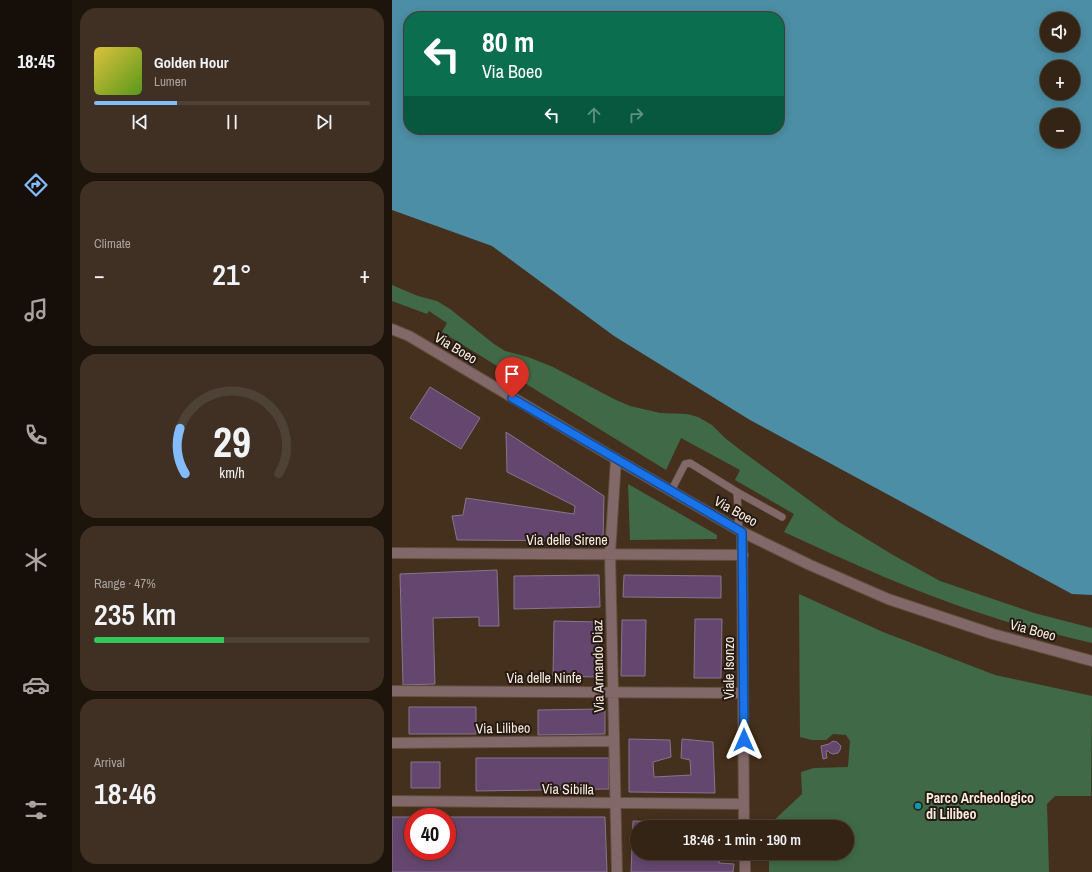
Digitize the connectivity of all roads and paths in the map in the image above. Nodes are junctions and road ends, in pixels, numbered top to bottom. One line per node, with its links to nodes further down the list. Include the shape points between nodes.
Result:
1 (392, 329): 2 (street, Via Boeo, via 409,336)
2 (616, 459): 3 (street, Via Boeo); 8 (street, Via Armando Diaz)
3 (671, 491): 4 (lane, via 685,464 690,463); 6 (street, Via Boeo)
4 (737, 492): 5 (lane); 6 (lane)
5 (782, 517)
6 (741, 531): 9 (street, Viale Isonzo); 10 (street, Via Boeo, via 888,599 993,634)
7 (392, 553): 8 (street, Via delle Sirene)
8 (610, 554): 9 (street, Via delle Sirene); 12 (street, Via Armando Diaz)
9 (743, 555): 13 (street, Viale Isonzo)
10 (1092, 661)
11 (392, 691): 12 (street, Via delle Ninfe)
12 (613, 692): 13 (street, Via delle Ninfe); 14 (street, Via Armando Diaz)
13 (744, 693): 18 (street, Viale Isonzo)
14 (614, 741): 15 (street, Via Lilibeo); 17 (street, Via Armando Diaz)
15 (392, 743)
16 (392, 801): 17 (street, Via Sibilla)
17 (615, 803): 18 (street, Via Sibilla); 21 (street, Via Armando Diaz)
18 (744, 804): 19 (street, Viale Isonzo)
19 (744, 820)
20 (745, 860): 22 (street)
21 (617, 872)
22 (745, 872)

